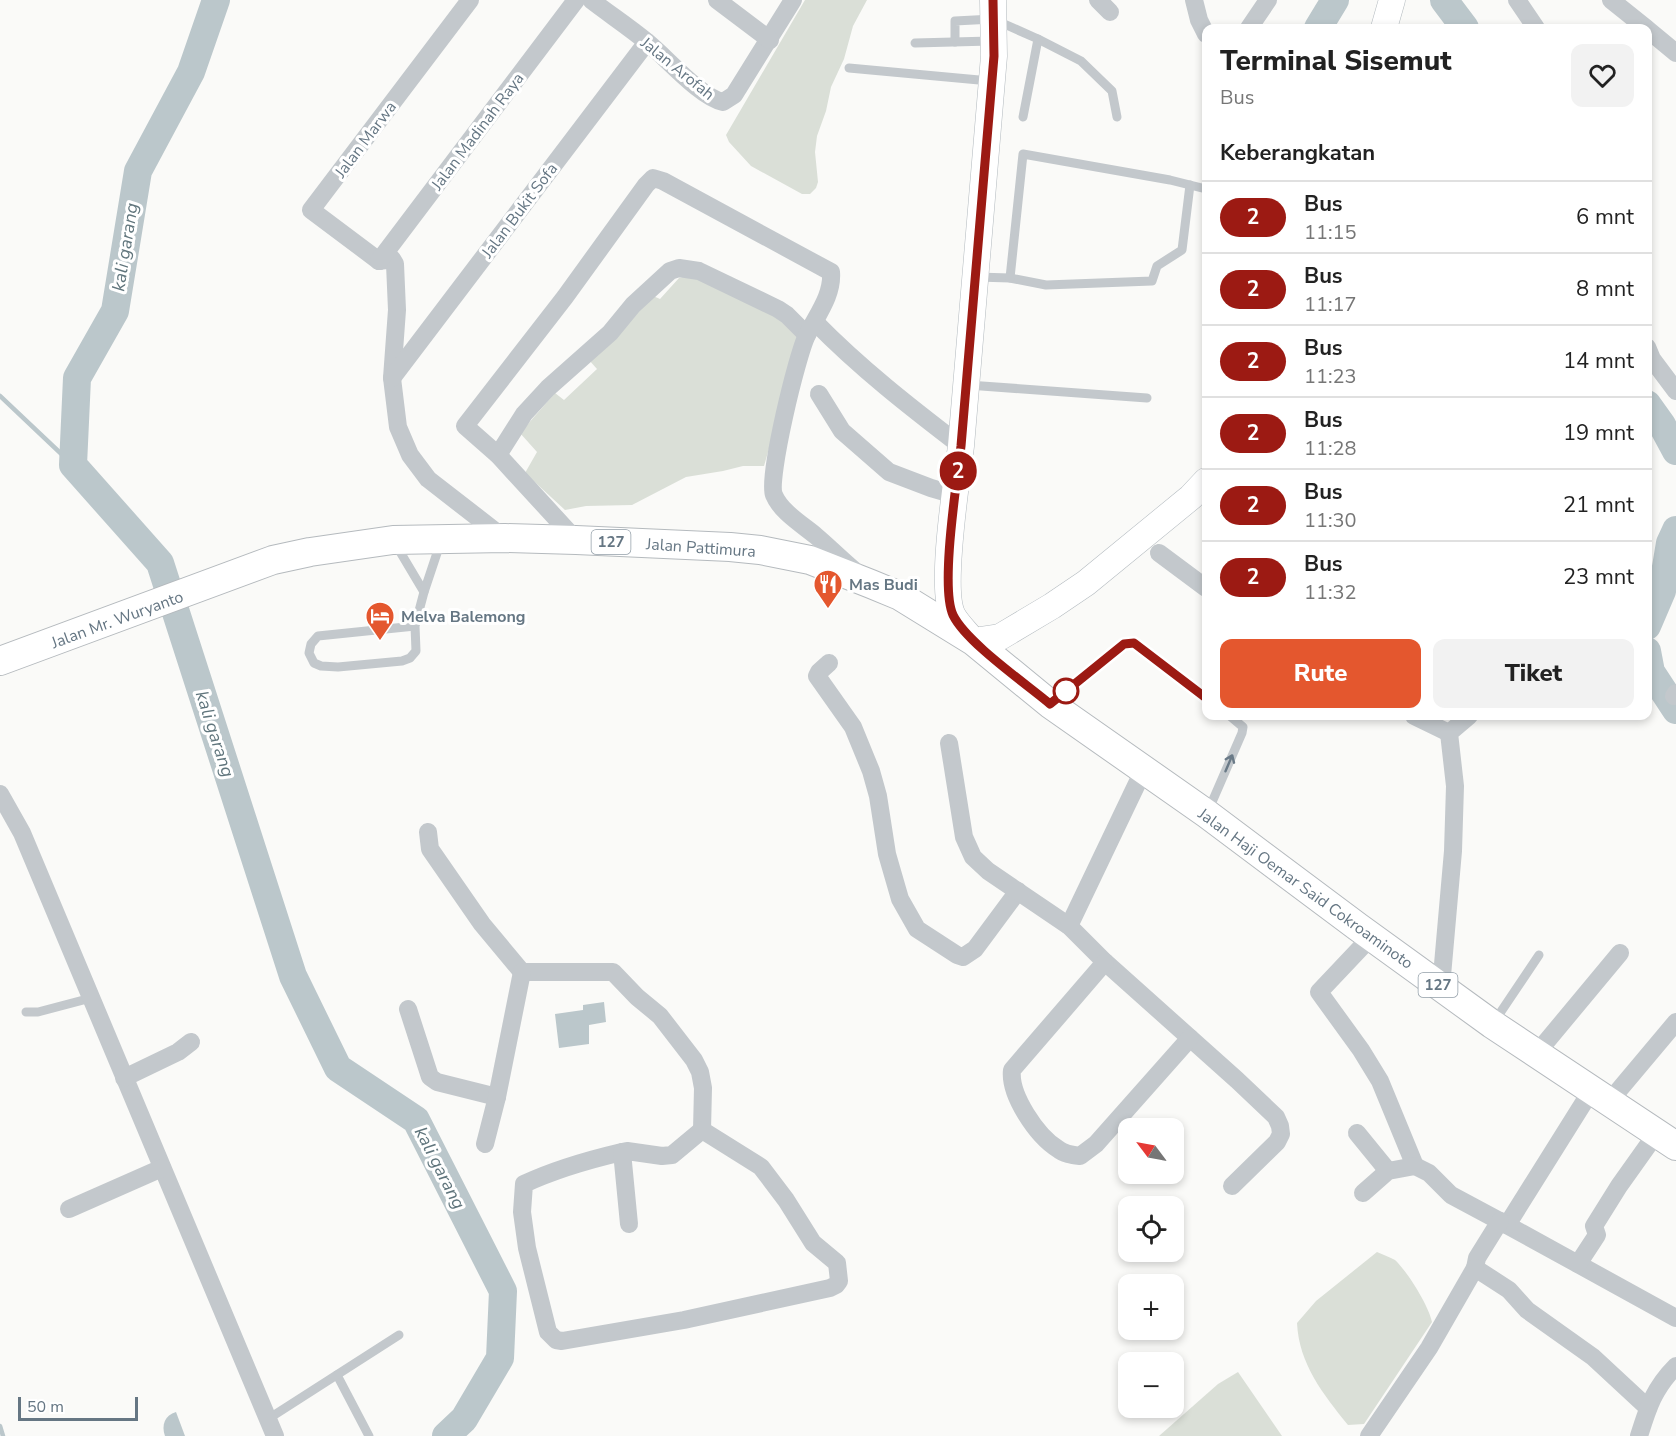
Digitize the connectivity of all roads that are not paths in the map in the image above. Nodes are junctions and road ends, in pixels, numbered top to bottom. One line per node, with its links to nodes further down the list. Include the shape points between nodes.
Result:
1 (470, 0): 30 (street, Jalan Marwa, via 311,210)
2 (576, 0): 30 (street, Jalan Madinah Raya)
3 (591, 0): 20 (street, Jalan Arofah)
4 (717, 0): 19 (street)
5 (793, 0): 19 (street, Jalan Arofah)
6 (1194, 0): 16 (street)
7 (1268, 0): 12 (street)
8 (1392, 0): 13 (main road)
9 (1517, 0): 14 (street)
10 (1611, 0): 15 (street)
11 (993, 20): 18 (lane); 21 (lane); 21 (lane, via 955,21); 25 (main road)
12 (1252, 24)
13 (1385, 24)
14 (1533, 24)
15 (1640, 24)
16 (1202, 26)
17 (1652, 34): 23 (street)
18 (1038, 39): 26 (lane); 27 (lane, via 1081,61 1112,91)
19 (770, 40): 20 (street, Jalan Arofah, via 734,95 723,102 703,92)
20 (646, 42): 35 (street, Jalan Bukit Sofa)
21 (955, 42): 22 (lane)
22 (915, 43)
23 (1676, 53)
24 (849, 68): 25 (lane)
25 (992, 81): 31 (main road)
26 (1023, 117)
27 (1117, 117)
28 (1190, 185): 29 (lane); 32 (lane, via 1182,250 1158,266 1152,281 1046,285); 32 (lane, via 1023,154)
29 (1202, 188)
30 (379, 261): 35 (street, via 392,259 396,272)
31 (975, 277): 32 (lane); 36 (main road)
32 (1010, 278)
33 (811, 329): 40 (street); 41 (street, via 699,271 670,271 610,333 548,388 524,414); 41 (street, via 832,284 831,272 653,178 465,426); 51 (street, via 778,442 771,487 778,503)
34 (1652, 358): 37 (street)
35 (392, 378): 44 (street, via 398,427 410,455 428,478)
36 (965, 385): 39 (lane); 40 (main road)
37 (1676, 391)
38 (819, 394): 43 (street, via 842,431 889,472)
39 (1147, 399)
40 (961, 446): 43 (main road)
41 (498, 455): 47 (street)
42 (1202, 485): 56 (main road, via 1086,583 1000,638)
43 (955, 495): 50 (main road)
44 (505, 538): 45 (main road, Jalan Pattimura / 127); 47 (main road, Jalan Pattimura / 127)
45 (442, 539): 46 (main road, Jalan Pattimura / 127); 53 (lane)
46 (393, 540): 49 (main road, Jalan Pattimura / 127, via 273,560); 53 (lane)
47 (576, 540): 51 (main road, Jalan Pattimura / 127, via 760,550 810,560)
48 (1159, 553): 52 (street)
49 (233, 575): 57 (main road, Jalan Mr. Wuryanto / 127)
50 (948, 583): 54 (main road, via 939,593 926,598); 56 (main road, via 953,615)
51 (871, 584): 54 (main road, Jalan Pattimura / 127)
52 (1202, 585)
53 (424, 592): 55 (lane)
54 (900, 596): 56 (main road, Jalan Pattimura / 127)
55 (415, 626): 55 (lane, via 416,651 402,661 321,666 314,663 309,653 318,636)
56 (974, 641): 60 (main road, Jalan Haji Oemar Said Cokroaminoto / 127)
57 (0, 661)
58 (829, 663): 70 (street, via 817,676 853,727 871,771 887,855 900,899 917,929 963,957 975,949)
59 (1202, 695): 60 (lane, via 1129,643)
60 (1050, 704): 66 (main road, Jalan Haji Oemar Said Cokroaminoto / 127)
61 (1235, 720): 68 (lane, one-way to 61, via 1242,733 1243,727)
62 (1422, 720): 64 (street)
63 (1465, 720): 64 (street)
64 (1449, 734): 77 (street, via 1455,786 1454,840)
65 (949, 743): 70 (street, via 968,849 980,865)
66 (1144, 769): 68 (main road, Jalan Haji Oemar Said Cokroaminoto / 127); 71 (street)
67 (0, 794): 78 (street, via 22,833)
68 (1207, 814): 72 (main road, Jalan Haji Oemar Said Cokroaminoto / 127)
69 (429, 832): 76 (street, via 430,849 482,924)
70 (1018, 891): 71 (street)
71 (1069, 926): 75 (street)
72 (1371, 937): 77 (main road, Jalan Haji Oemar Said Cokroaminoto / 127); 94 (street, via 1319,992 1380,1082)
73 (1620, 953): 85 (street)
74 (1539, 955): 82 (lane)
75 (1105, 962): 83 (street); 83 (street, via 1012,1071 1012,1084 1040,1134 1058,1150 1080,1156 1096,1144)
76 (522, 972): 87 (street); 89 (street, via 613,972 660,1016 694,1060 703,1088)
77 (1440, 987): 82 (main road, Jalan Haji Oemar Said Cokroaminoto / 127)
78 (91, 998): 80 (lane); 86 (street)
79 (408, 1009): 87 (street, via 430,1077)
80 (26, 1012)
81 (1676, 1022): 88 (street)
82 (1492, 1024): 85 (main road, Jalan Haji Oemar Said Cokroaminoto / 127)
83 (1190, 1038): 97 (street, via 1276,1117 1280,1126 1277,1142)
84 (191, 1042): 86 (street)
85 (1536, 1054): 88 (main road, Jalan Haji Oemar Said Cokroaminoto / 127)
86 (124, 1078): 95 (street)
87 (497, 1097): 92 (street)
88 (1599, 1097): 91 (main road, Jalan Haji Oemar Said Cokroaminoto / 127); 100 (street)
89 (702, 1130): 93 (street, via 672,1155); 93 (street, via 753,1160 771,1178 813,1243 837,1263 836,1285 684,1320 556,1340 548,1332 527,1248 522,1212 525,1185 585,1161)
90 (1357, 1133): 96 (street)
91 (1666, 1140): 102 (street, via 1619,1186 1594,1226 1597,1235)
92 (485, 1144)
93 (622, 1152): 101 (street)
94 (1415, 1166): 96 (street); 100 (street, via 1429,1173 1451,1195)
95 (162, 1168): 99 (street); 109 (street)
96 (1388, 1171): 98 (street)
97 (1232, 1186)
98 (1363, 1193)
99 (69, 1209)
100 (1504, 1223): 102 (street); 103 (street, via 1477,1258)
101 (629, 1224)
102 (1578, 1264): 104 (street)
103 (1475, 1268): 108 (street, via 1593,1357); 111 (street, via 1429,1348)
104 (1676, 1318)
105 (399, 1335): 107 (lane)
106 (1676, 1366): 108 (street, via 1661,1381)
107 (337, 1375): 109 (lane); 110 (lane)
108 (1648, 1408): 112 (street)
109 (272, 1427)
110 (369, 1436)
111 (1369, 1436)
112 (1639, 1436)

